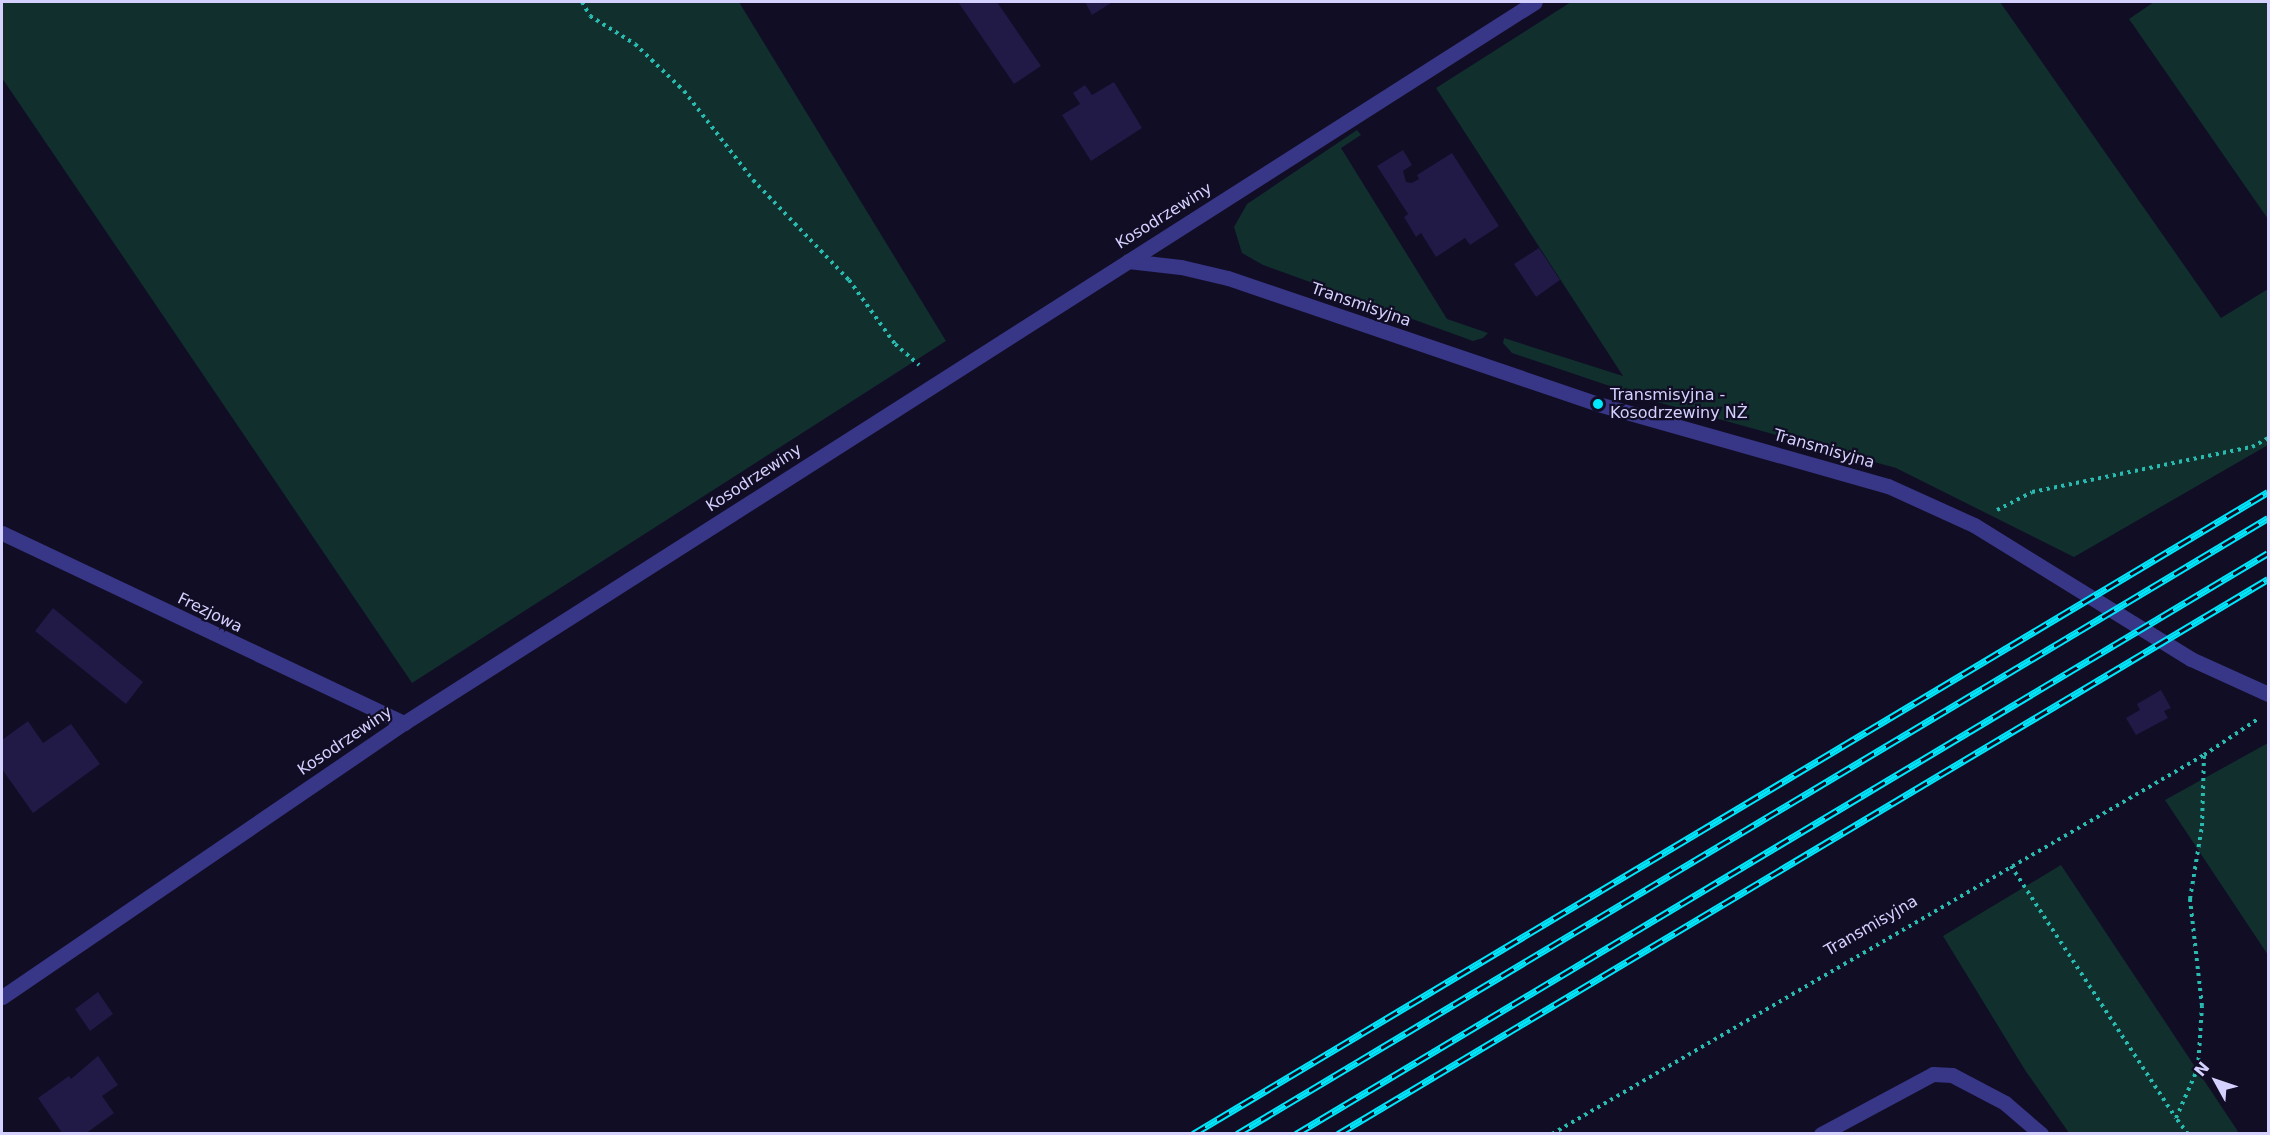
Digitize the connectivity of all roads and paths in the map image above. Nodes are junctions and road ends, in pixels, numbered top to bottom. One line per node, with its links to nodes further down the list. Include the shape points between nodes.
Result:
1 (582, 2): 4 (path, via 590,16 635,44 684,91 753,180 849,280 895,344)
2 (1535, 2): 3 (street, Kosodrzewiny)
3 (1128, 261): 4 (street, Kosodrzewiny); 6 (street, Transmisyjna, via 1181,267 1228,279 1598,404 1888,486)
4 (937, 382): 10 (street, Kosodrzewiny)
5 (2268, 438): 6 (path, via 2252,447 2032,492)
6 (1974, 525): 8 (street, Transmisyjna, via 2191,659)
7 (2, 533): 10 (street, Frezjowa)
8 (2268, 694)
9 (2268, 712): 11 (path, Transmisyjna)
10 (404, 723): 13 (street, Kosodrzewiny)
11 (2204, 754): 12 (path, Transmisyjna); 14 (path, via 2202,826 2190,899 2202,1006 2198,1068)
12 (2011, 866): 14 (path); 15 (path, Transmisyjna)
13 (2, 997)
14 (2176, 1118): 18 (path)
15 (1552, 1134)
16 (1821, 1134): 17 (street, via 1933,1074 1952,1075 2005,1103)
17 (2041, 1134)
18 (2188, 1134)

